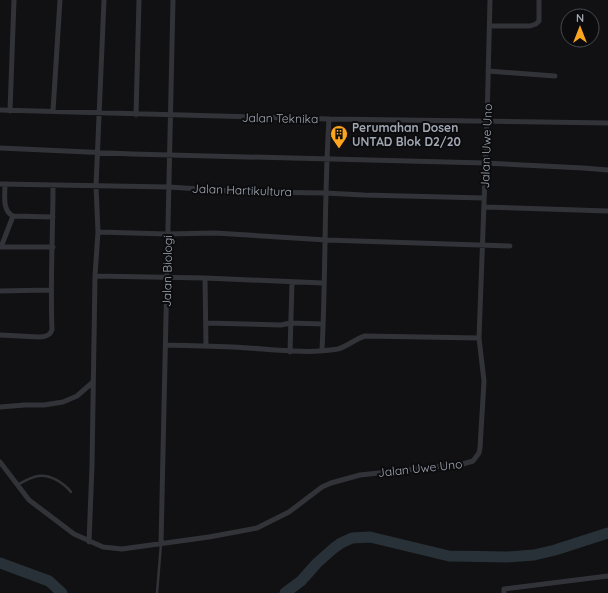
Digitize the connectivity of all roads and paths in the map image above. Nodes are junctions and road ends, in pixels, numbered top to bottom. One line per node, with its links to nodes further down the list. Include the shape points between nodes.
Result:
1 (14, 0): 12 (street)
2 (60, 0): 13 (street)
3 (104, 0): 14 (street)
4 (139, 0): 15 (street)
5 (174, 0): 16 (street, Jalan Biologi)
6 (490, 0): 8 (street, Jalan Uwe Uno)
7 (539, 0): 8 (street, via 539,21 536,24)
8 (490, 26): 9 (street, Jalan Uwe Uno)
9 (488, 71): 10 (street); 18 (street, Jalan Uwe Uno)
10 (555, 76)
11 (0, 110): 12 (street, Jalan Teknika)
12 (10, 110): 13 (street, Jalan Teknika)
13 (54, 111): 14 (street, Jalan Teknika)
14 (99, 113): 15 (street, Jalan Teknika); 21 (street)
15 (136, 115): 16 (street, Jalan Teknika)
16 (171, 115): 17 (street, Jalan Teknika); 22 (street, Jalan Biologi)
17 (329, 119): 18 (street, Jalan Teknika); 23 (street)
18 (487, 122): 19 (street, Jalan Teknika); 24 (street, Jalan Uwe Uno)
19 (608, 123)
20 (0, 148): 21 (street)
21 (98, 153): 22 (street); 28 (street)
22 (170, 155): 23 (street); 29 (street, Jalan Biologi)
23 (326, 160): 24 (street); 30 (street)
24 (485, 163): 25 (street); 31 (street, Jalan Uwe Uno)
25 (608, 170)
26 (3, 184): 27 (street, Jalan Hartikultura); 34 (street, via 7,211)
27 (53, 185): 28 (street, Jalan Hartikultura); 35 (street)
28 (96, 186): 29 (street, Jalan Hartikultura); 36 (street)
29 (168, 187): 30 (street, Jalan Hartikultura, via 246,192); 37 (street, Jalan Biologi)
30 (325, 193): 31 (street, Jalan Hartikultura); 38 (street)
31 (484, 198): 32 (street, Jalan Uwe Uno)
32 (484, 207): 33 (street); 39 (street, Jalan Uwe Uno)
33 (608, 211)
34 (13, 216): 35 (street); 41 (street)
35 (53, 217): 42 (street)
36 (98, 232): 37 (street); 43 (street)
37 (167, 234): 38 (street, via 215,233); 44 (street, Jalan Biologi)
38 (326, 240): 39 (street); 47 (street)
39 (483, 244): 40 (street); 54 (street, Jalan Uwe Uno)
40 (510, 246)
41 (0, 247): 42 (street)
42 (53, 247): 48 (street)
43 (95, 276): 44 (street); 59 (street)
44 (167, 276): 45 (street); 55 (street, Jalan Biologi)
45 (205, 278): 46 (street); 50 (street)
46 (292, 282): 47 (street); 51 (street)
47 (323, 283): 52 (street)
48 (50, 290): 49 (street); 53 (street, via 51,333 39,338)
49 (0, 291)
50 (206, 323): 51 (street); 56 (street)
51 (290, 324): 52 (street); 58 (street)
52 (323, 324): 57 (street)
53 (0, 336)
54 (479, 338): 57 (street, via 365,336 347,346); 65 (street, Jalan Uwe Uno, via 484,406 479,453 473,461 345,478 322,487 289,512 257,528)
55 (166, 345): 56 (street); 65 (street, Jalan Biologi)
56 (206, 346): 58 (street)
57 (322, 350): 58 (street)
58 (290, 352)
59 (93, 382): 60 (street, via 77,396 63,402); 64 (street)
60 (0, 407)
61 (0, 462): 62 (street, Jalan Uwe Uno)
62 (17, 485): 63 (lane, via 43,476 62,483); 64 (street, Jalan Uwe Uno, via 41,510)
63 (71, 492)
64 (89, 542): 65 (street, Jalan Uwe Uno, via 122,549)
65 (161, 543): 67 (lane)
66 (608, 576): 68 (street, via 504,589)
67 (156, 593)
68 (504, 593)

